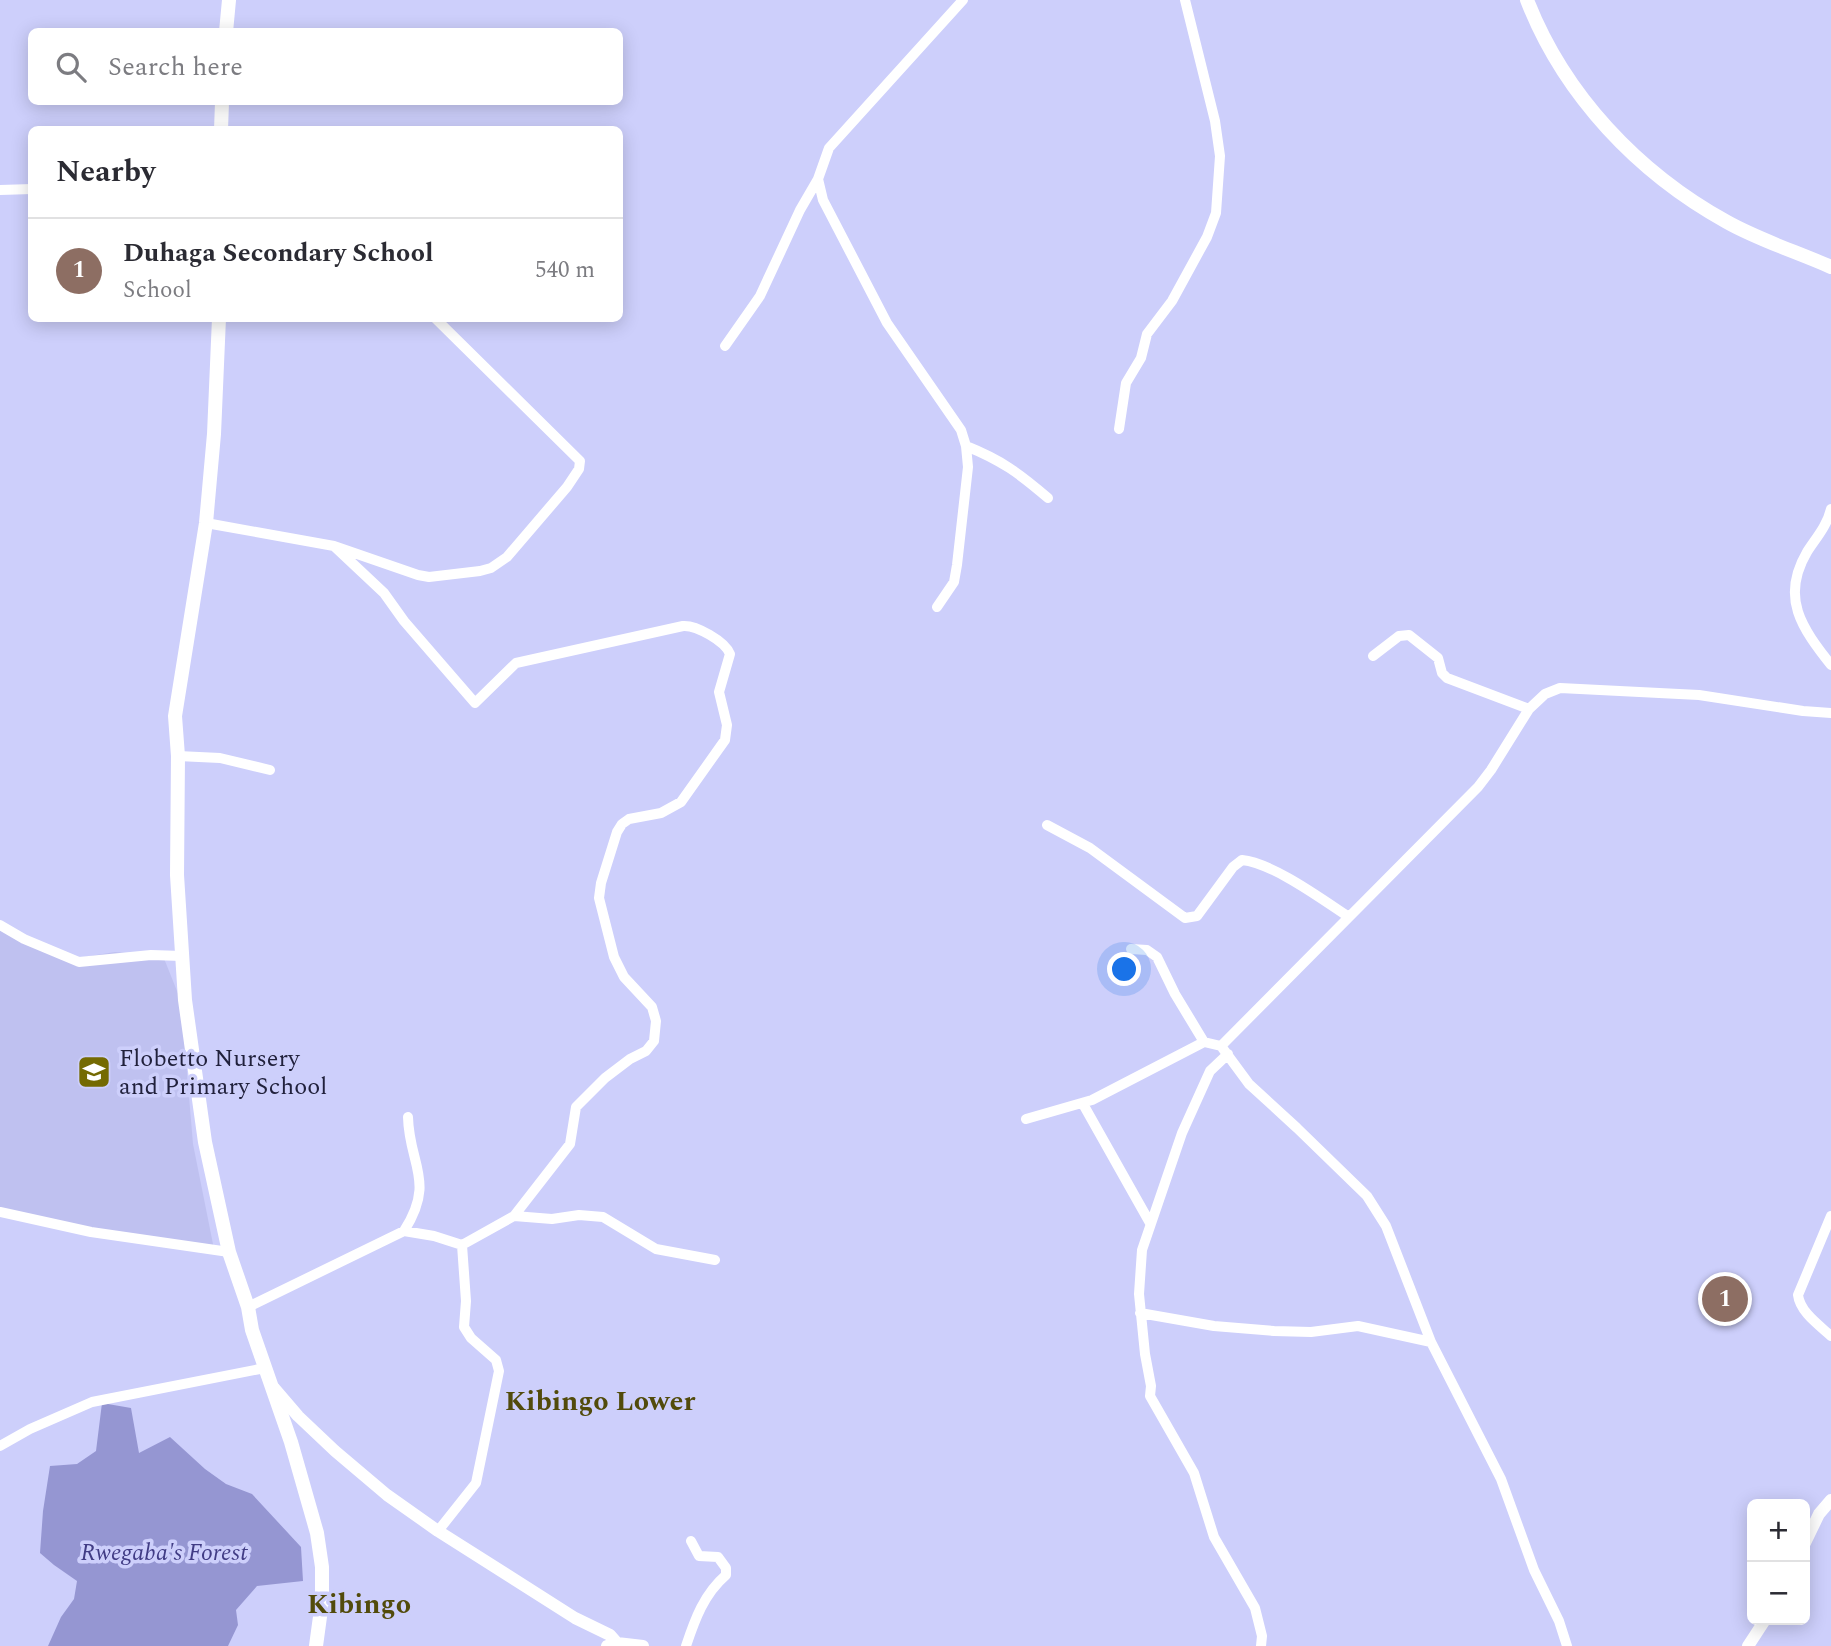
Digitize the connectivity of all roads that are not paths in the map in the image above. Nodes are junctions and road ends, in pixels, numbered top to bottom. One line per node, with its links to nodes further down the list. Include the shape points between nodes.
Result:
1 (229, 0): 5 (main road)
2 (963, 0): 8 (street, via 829,148)
3 (1185, 0): 15 (street, via 1217,132 1220,181 1216,212 1172,301 1147,334 1141,358 1126,383)
4 (1527, 0): 11 (main road, via 1562,71 1647,168 1730,224)
5 (226, 28)
6 (222, 105): 7 (main road)
7 (221, 126)
8 (818, 179): 14 (street, via 760,296); 16 (street, via 823,200 887,323 961,430)
9 (28, 189): 10 (street)
10 (0, 190)
11 (1831, 267)
12 (219, 322): 19 (main road)
13 (439, 322): 20 (street, via 577,457 579,469 507,557 491,568 429,577)
14 (725, 346)
15 (1119, 429)
16 (966, 446): 17 (street, via 997,458); 21 (street, via 968,467 954,582)
17 (1048, 498)
18 (1831, 509): 23 (street, via 1800,564 1793,588 1804,626)
19 (206, 523): 20 (street); 26 (main road, via 174,716)
20 (334, 546): 39 (street, via 384,593 475,703 516,663 682,626 691,626 730,651 719,692 727,724 725,740 681,802 622,824 601,883 599,898 614,957 624,977 652,1007 654,1041 576,1107 570,1144)
21 (937, 607)
22 (1373, 656): 24 (street, via 1399,636 1409,635 1440,660 1447,678)
23 (1831, 665)
24 (1528, 709): 25 (street, via 1560,688 1699,695); 29 (street, via 1478,787)
25 (1831, 713)
26 (178, 756): 27 (street, via 219,758); 32 (main road)
27 (270, 771)
28 (1047, 825): 29 (street, via 1090,848 1185,918 1196,916 1242,860 1304,888)
29 (1349, 917): 34 (street)
30 (0, 925): 32 (street, via 79,962 150,955)
31 (1130, 949): 33 (street, via 1147,950 1157,957)
32 (182, 957): 44 (main road, via 205,1142)
33 (1204, 1042): 34 (street); 35 (street)
34 (1224, 1050): 41 (street, via 1182,1133); 49 (street, via 1249,1084 1367,1196 1386,1226)
35 (1083, 1104): 37 (street); 41 (street)
36 (408, 1117): 42 (street, via 419,1189 417,1208)
37 (1026, 1119)
38 (0, 1212): 44 (street, via 91,1232)
39 (514, 1216): 43 (street); 45 (street, via 603,1217 656,1249)
40 (1831, 1216): 48 (street, via 1798,1295 1799,1303)
41 (1150, 1223): 47 (street, via 1139,1274)
42 (404, 1231): 43 (street); 46 (street)
43 (462, 1245): 54 (street, via 464,1327 496,1360 499,1371 476,1483)
44 (229, 1252): 46 (main road)
45 (715, 1260)
46 (248, 1307): 50 (main road)
47 (1140, 1313): 49 (street, via 1274,1331 1311,1332 1358,1325); 62 (street, via 1150,1396 1194,1474 1214,1537 1255,1608)
48 (1831, 1336)
49 (1431, 1342): 63 (street, via 1496,1469)
50 (265, 1368): 51 (main road); 52 (street, via 92,1402)
51 (271, 1384): 54 (street, via 335,1451); 59 (main road, via 317,1533 322,1602)
52 (0, 1446)
53 (1831, 1500): 55 (street)
54 (438, 1531): 58 (street, via 575,1618 610,1635)
55 (1810, 1533)
56 (691, 1541): 61 (street, via 699,1556 718,1558 726,1574 699,1608)
57 (1762, 1625): 64 (street)
58 (612, 1644): 60 (street)
59 (316, 1646)
60 (643, 1646)
61 (686, 1646)
62 (1261, 1646)
63 (1567, 1646)
64 (1748, 1646)

